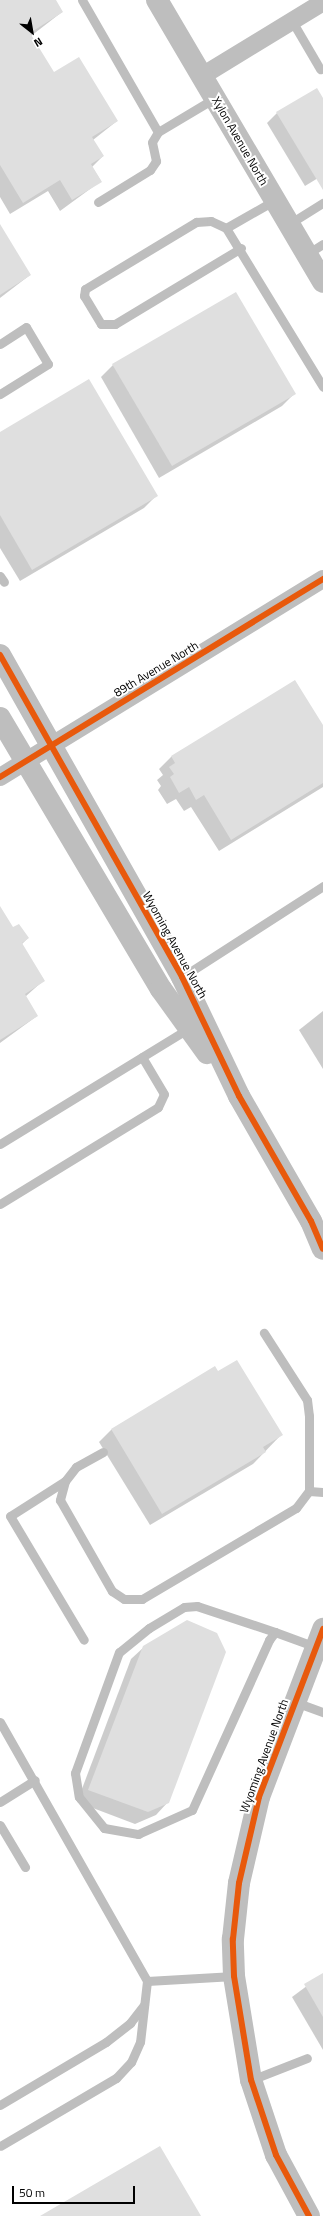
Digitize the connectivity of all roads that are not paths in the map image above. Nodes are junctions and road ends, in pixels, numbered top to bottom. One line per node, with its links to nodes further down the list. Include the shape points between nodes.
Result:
1 (82, 0): 8 (lane)
2 (157, 0): 6 (street, Xylon Avenue North)
3 (323, 2): 4 (street)
4 (292, 21): 5 (lane); 6 (street)
5 (320, 69)
6 (202, 76): 7 (street, Xylon Avenue North)
7 (215, 98): 8 (lane); 9 (street, Xylon Avenue North)
8 (158, 132): 10 (lane, via 152,142 156,161 150,170)
9 (275, 200): 12 (street, Xylon Avenue North); 13 (lane)
10 (98, 202)
11 (323, 203): 12 (lane)
12 (289, 224): 15 (street, Xylon Avenue North)
13 (226, 228): 14 (lane); 14 (lane, via 211,221 196,222 85,289 84,296 101,324 115,324)
14 (241, 248): 18 (lane)
15 (315, 249): 16 (street, Xylon Avenue North)
16 (323, 282)
17 (0, 344): 19 (lane, via 26,327 48,364)
18 (323, 387)
19 (0, 394)
20 (323, 580): 23 (street, 89th Avenue North)
21 (0, 655): 23 (street, Wyoming Avenue North)
22 (0, 718): 24 (street, Wyoming Avenue North)
23 (52, 745): 24 (street, 89th Avenue North); 27 (street, Wyoming Avenue North)
24 (26, 761): 25 (street, 89th Avenue North); 28 (street, Wyoming Avenue North, via 161,989)
25 (0, 777)
26 (323, 886): 27 (lane)
27 (182, 978): 30 (street, Wyoming Avenue North)
28 (189, 1028): 29 (lane); 30 (street, Wyoming Avenue North)
29 (142, 1057): 31 (lane); 32 (lane, via 164,1094 158,1107)
30 (239, 1096): 33 (street, Wyoming Avenue North, via 311,1221)
31 (0, 1144)
32 (0, 1204)
33 (323, 1249)
34 (264, 1333): 37 (lane, via 306,1400)
35 (103, 1452): 36 (lane, via 76,1467)
36 (65, 1481): 37 (lane, via 60,1500 112,1591 130,1599 142,1599 296,1508); 41 (lane, via 10,1516)
37 (309, 1491): 38 (lane)
38 (323, 1492)
39 (275, 1632): 39 (lane, via 192,1810 138,1834 104,1828 79,1797 75,1773 120,1652 149,1628 184,1607 197,1606); 40 (lane)
40 (319, 1638): 42 (street, Wyoming Avenue North)
41 (84, 1640)
42 (295, 1702): 43 (lane); 49 (street, Wyoming Avenue North, via 250,1829 232,1938)
43 (323, 1712)
44 (0, 1722): 45 (lane)
45 (35, 1780): 46 (lane); 50 (lane)
46 (0, 1802)
47 (0, 1825): 48 (lane)
48 (25, 1867)
49 (234, 1976): 50 (lane); 53 (street, Wyoming Avenue North)
50 (147, 1981): 51 (lane)
51 (144, 2005): 54 (lane, via 130,2023 106,2042); 55 (lane, via 140,2042 131,2062 116,2078)
52 (307, 2058): 53 (lane)
53 (251, 2080): 56 (street, Wyoming Avenue North, via 276,2154)
54 (0, 2105)
55 (0, 2146)
56 (309, 2216)

